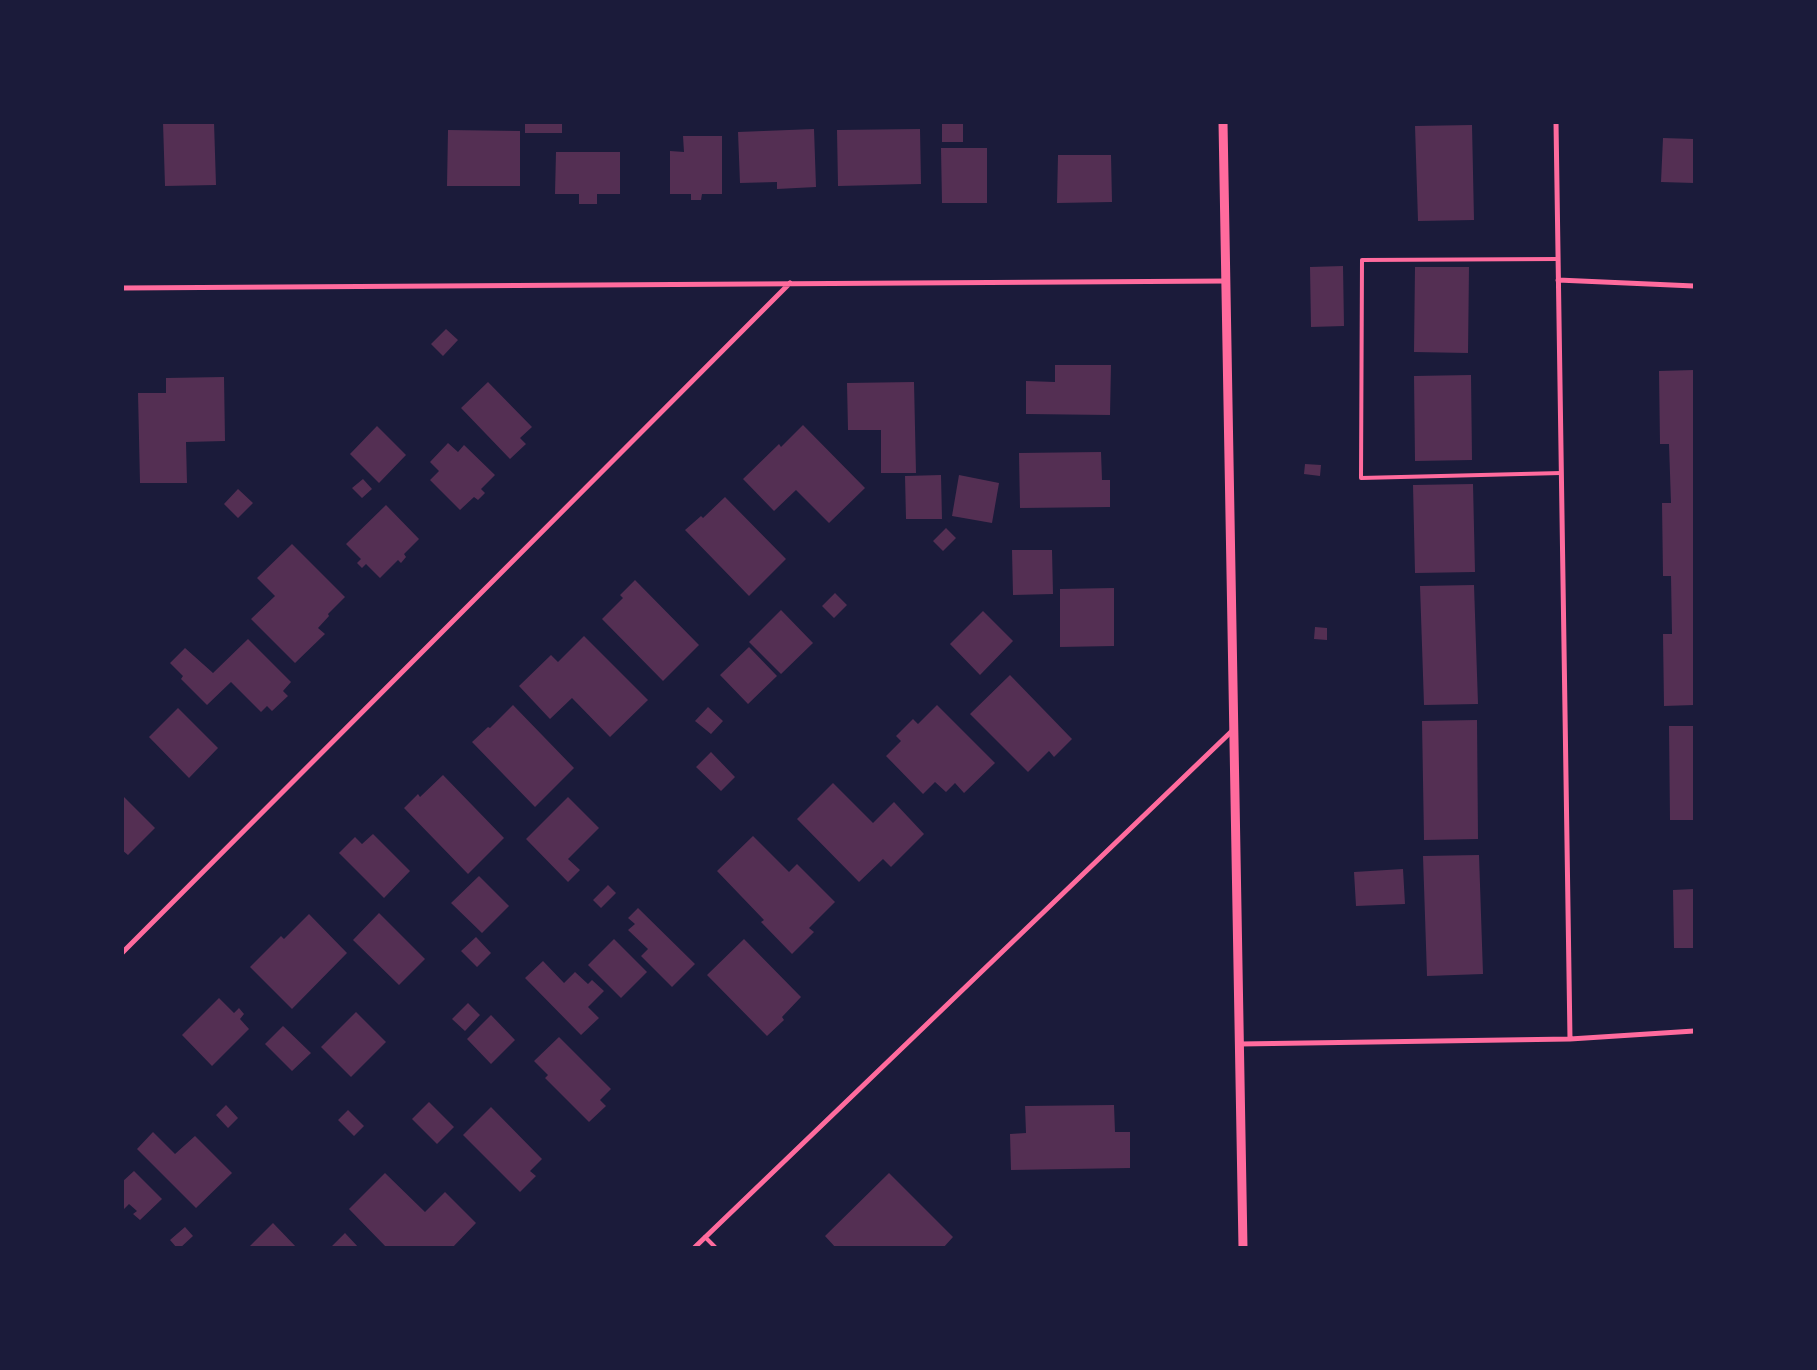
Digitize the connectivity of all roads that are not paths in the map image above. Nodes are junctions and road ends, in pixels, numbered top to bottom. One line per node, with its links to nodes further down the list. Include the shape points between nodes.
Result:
1 (1223, 122): 5 (street)
2 (1556, 122): 3 (street)
3 (1558, 259): 4 (street); 9 (lane, via 1362,260 1361,478)
4 (1558, 280): 7 (street); 9 (street)
5 (1226, 281): 6 (street); 10 (street)
6 (790, 283): 8 (street); 11 (street)
7 (1694, 286)
8 (122, 288)
9 (1561, 473): 13 (street)
10 (1234, 729): 14 (street); 15 (street)
11 (122, 953)
12 (1694, 1031): 13 (street)
13 (1570, 1039): 14 (street)
14 (1240, 1044): 18 (street)
15 (706, 1237): 16 (street); 17 (lane)
16 (694, 1248)
17 (716, 1248)
18 (1243, 1248)

